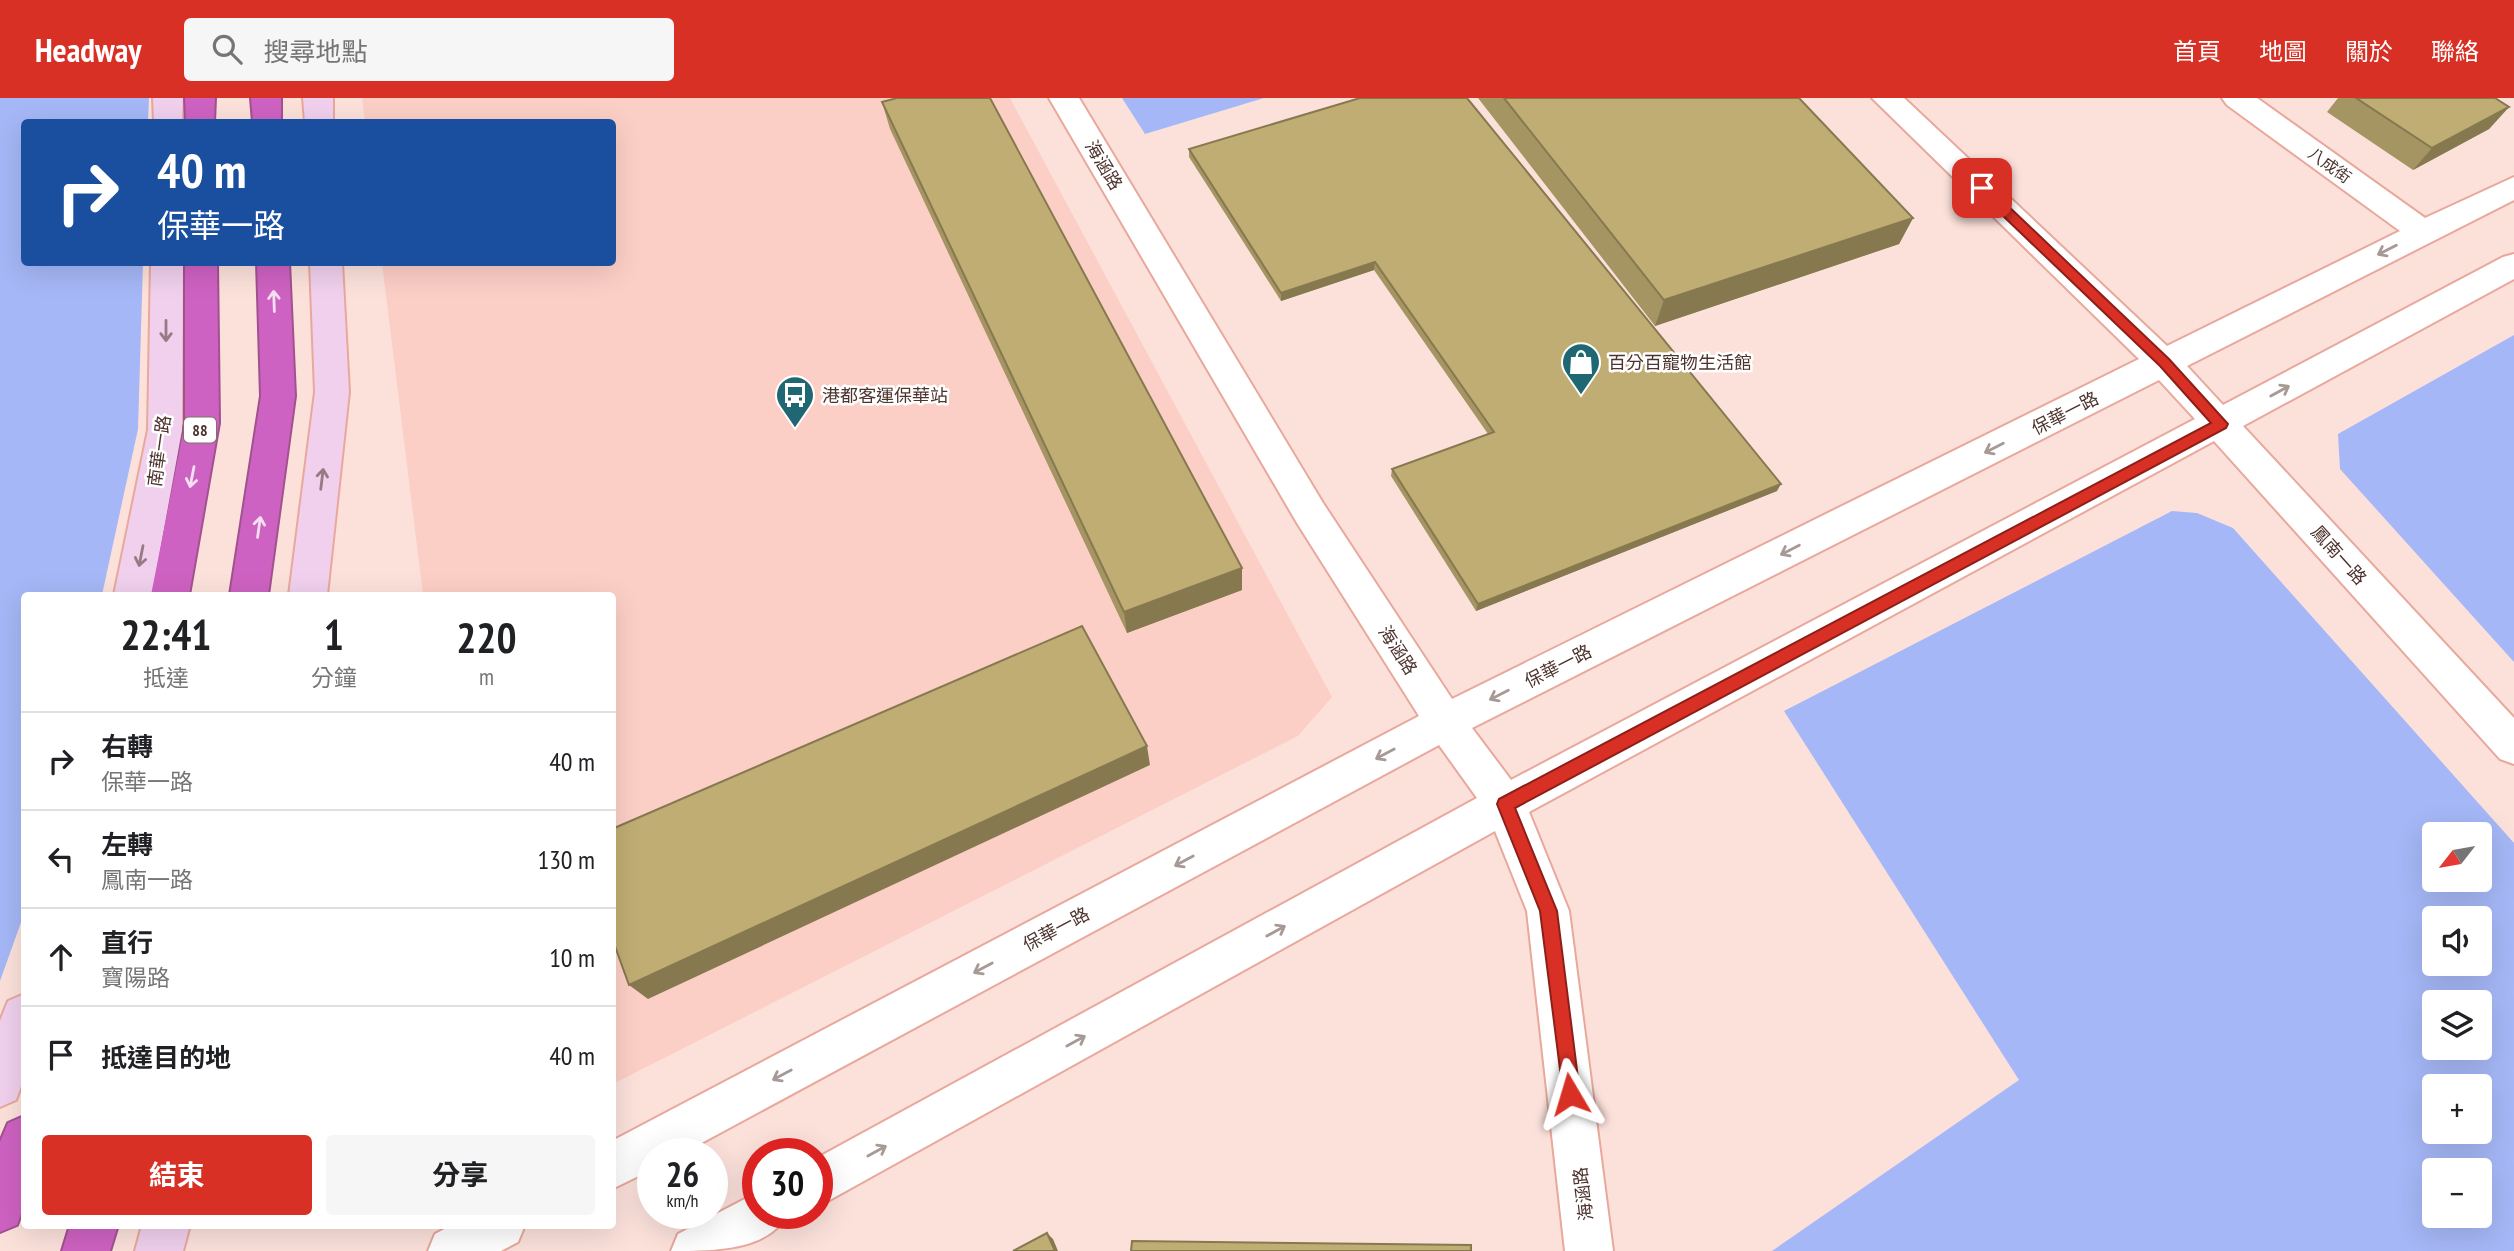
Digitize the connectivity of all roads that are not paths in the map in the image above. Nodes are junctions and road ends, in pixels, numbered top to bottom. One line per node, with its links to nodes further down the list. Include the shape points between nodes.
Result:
1 (168, 98): 8 (main road)
2 (200, 98): 9 (highway)
3 (266, 98): 10 (highway)
4 (318, 98): 11 (main road)
5 (1064, 98): 26 (street, 海涵路, via 1310,513)
6 (1888, 98): 20 (street, 鳳南一路)
7 (2237, 98): 13 (street, 八成街)
8 (168, 119)
9 (200, 119)
10 (267, 119)
11 (319, 119)
12 (2514, 187): 13 (street, 保華一路)
13 (2423, 232): 20 (street, 保華一路, one-way to 20)
14 (167, 266): 22 (main road, 南華一路, one-way to 22, via 165,430)
15 (201, 266): 23 (highway, 88, one-way to 23, via 202,423)
16 (273, 266): 24 (highway, one-way to 16, via 278,396)
17 (326, 266): 25 (main road, one-way to 17, via 332,392)
18 (2500, 272): 19 (street); 21 (street, one-way to 18)
19 (2514, 302)
20 (2165, 363): 21 (street, 鳳南一路); 26 (street, 保華一路, one-way to 26)
21 (2221, 424): 27 (street, 鳳南一路); 28 (street)
22 (134, 592)
23 (171, 592)
24 (249, 592)
25 (308, 592)
26 (1445, 722): 28 (street, 海涵路); 32 (street, 保華一路, one-way to 32)
27 (2514, 746)
28 (1505, 804): 33 (street, one-way to 28); 43 (street, 海涵路, via 1548,911)
29 (21, 1024): 30 (main road)
30 (0, 1084)
31 (21, 1148): 34 (highway)
32 (616, 1164)
33 (833, 1175)
34 (0, 1208)
35 (742, 1225): 42 (street)
36 (93, 1229): 39 (highway)
37 (165, 1229): 40 (main road)
38 (493, 1229): 41 (street)
39 (86, 1251)
40 (159, 1251)
41 (452, 1251)
42 (695, 1251)
43 (1589, 1251)

